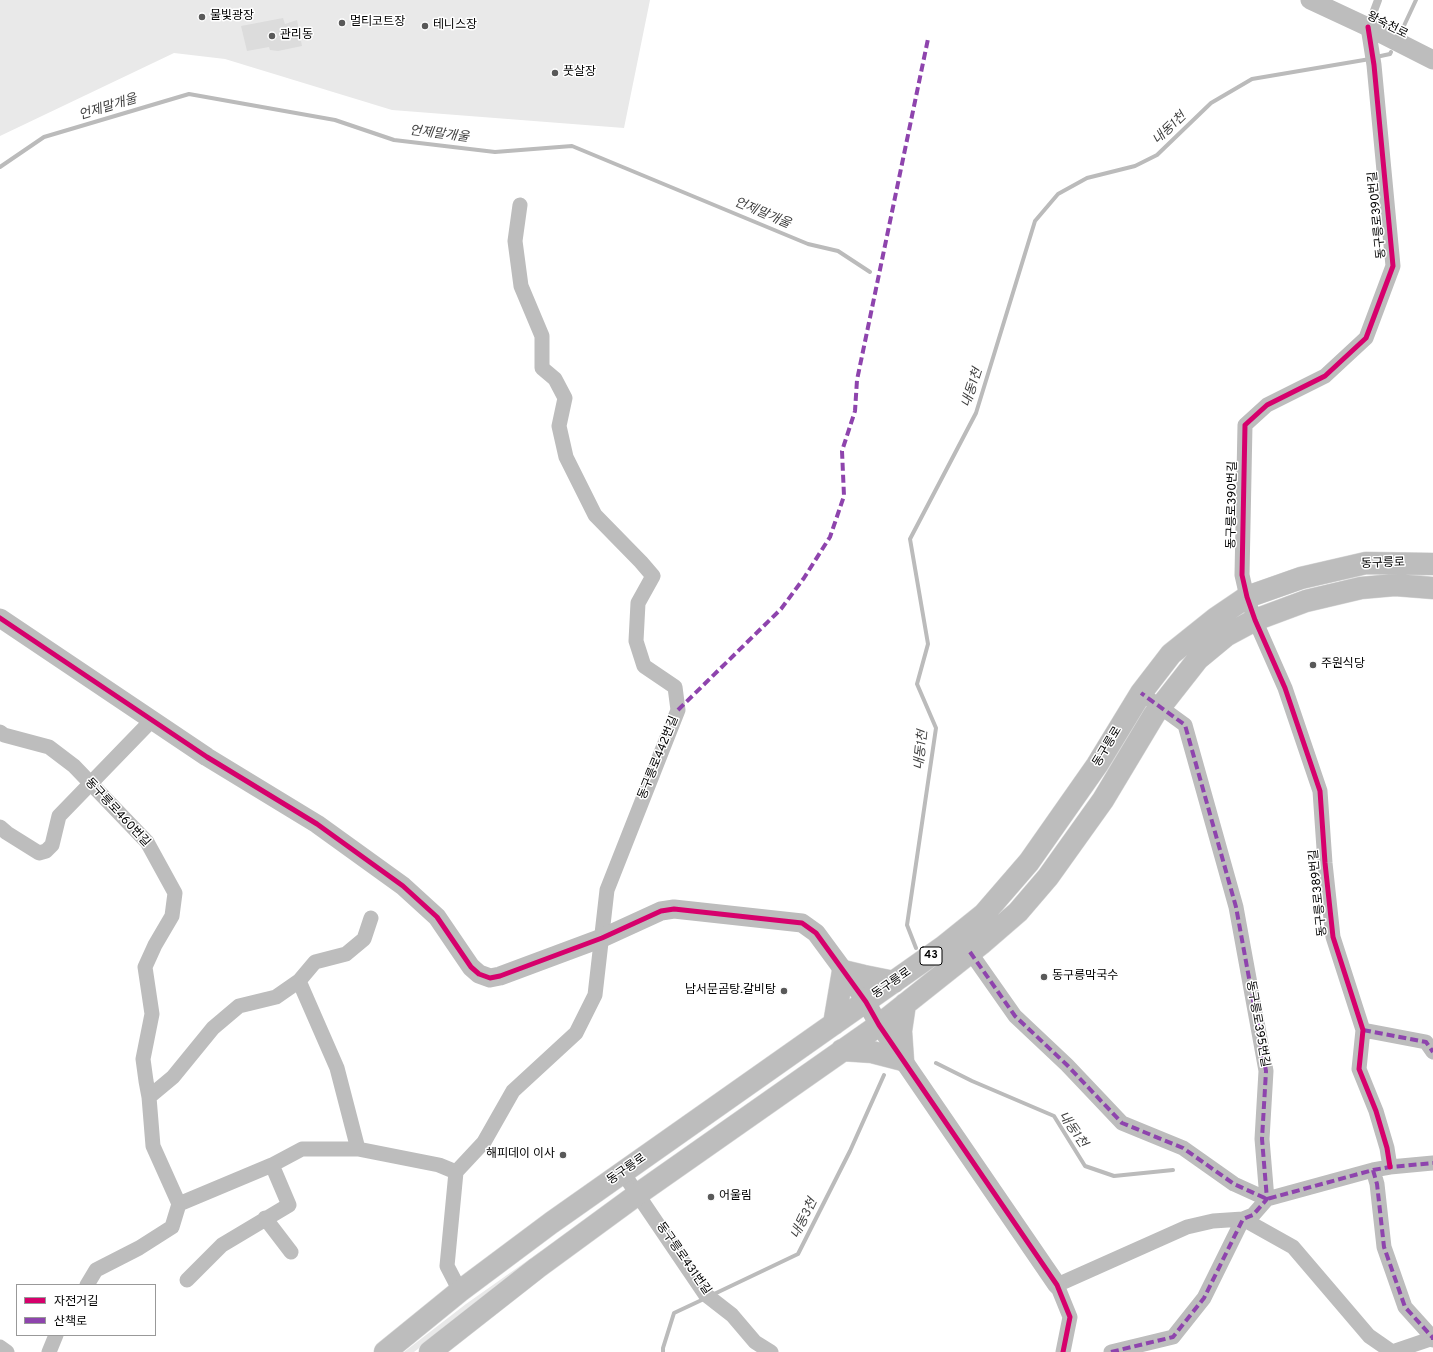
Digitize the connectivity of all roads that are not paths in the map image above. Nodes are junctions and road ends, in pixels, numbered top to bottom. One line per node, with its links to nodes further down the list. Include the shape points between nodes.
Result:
1 (1310, 0): 3 (street, 왕숙천로)
2 (1378, 0): 3 (lane)
3 (1368, 27): 4 (street, 왕숙천로); 8 (street, 동구릉로390번길, via 1374,65 1393,266 1366,338 1325,376 1267,405 1244,426 1242,575)
4 (1433, 60)
5 (520, 205): 18 (street, 동구릉로442번길, via 515,241 521,286 542,336 542,368 555,379 565,398 559,426 566,457 595,515 653,576 638,603 636,642 644,666 675,687 678,710 607,890)
6 (1433, 564): 8 (main road, 동구릉로 / 43, via 1366,563 1301,578)
7 (1433, 588): 10 (main road, 동구릉로 / 43, via 1395,585 1361,588 1306,601)
8 (1248, 598): 10 (street, 동구릉로390번길); 11 (main road, 동구릉로 / 43, via 1216,618 1171,654)
9 (0, 618): 13 (street)
10 (1255, 620): 12 (main road, 동구릉로 / 43, via 1227,635 1198,659); 27 (street, 동구릉로389번길, via 1285,688 1320,791 1333,938)
11 (1141, 693): 12 (street, 동구릉로395번길); 22 (main road, 동구릉로 / 43, via 1097,765 1029,862 984,914)
12 (1159, 707): 19 (main road, 동구릉로 / 43, via 1103,800 1048,877 1018,912); 40 (street, 동구릉로395번길, via 1185,725 1236,907 1266,1071 1262,1139)
13 (152, 720): 15 (street); 18 (street, via 317,824 402,886 437,917 471,967 479,974 490,978 500,976)
14 (0, 732): 15 (street, 동구릉로460번길, via 49,747 74,766)
15 (90, 783): 16 (street, via 59,816 52,845 46,851 39,853); 31 (street, 동구릉로460번길, via 147,842 175,893 172,916 145,967 152,1014 143,1059)
16 (0, 827)
17 (371, 918): 21 (street, via 364,939 346,954 315,962)
18 (602, 938): 20 (street, via 661,912 674,909 802,923 816,933); 37 (street, 동구릉로442번길, via 595,995 576,1032 513,1091 484,1142)
19 (970, 952): 24 (main road, 동구릉로 / 43); 40 (street, via 1015,1016 1067,1065 1122,1123 1183,1148 1234,1184)
20 (843, 971): 22 (main road); 23 (street); 25 (main road)
21 (299, 982): 31 (street, via 276,996 239,1006 214,1028 173,1077); 32 (street, via 337,1068)
22 (894, 982): 23 (main road, 동구릉로 / 43)
23 (866, 1002): 25 (main road, 동구릉로 / 43); 26 (street)
24 (905, 1004): 26 (main road, 동구릉로 / 43); 30 (main road, via 901,1031)
25 (834, 1024): 38 (main road, 동구릉로 / 43)
26 (879, 1025): 28 (main road, 동구릉로 / 43); 30 (street)
27 (1363, 1030): 29 (street, via 1426,1042); 35 (street, 동구릉로389번길, via 1359,1069 1376,1111)
28 (842, 1050): 30 (main road, via 872,1052); 39 (main road, 동구릉로 / 43)
29 (1433, 1052)
30 (903, 1060): 47 (street)
31 (150, 1097): 41 (street, 동구릉로460번길, via 153,1146)
32 (358, 1149): 34 (street, via 302,1149); 37 (street, via 439,1165)
33 (1433, 1163): 35 (street)
34 (272, 1164): 41 (street); 42 (street, via 289,1205)
35 (1390, 1167): 36 (street)
36 (1373, 1170): 40 (street); 50 (street, via 1384,1247 1405,1307)
37 (456, 1172): 48 (street, via 448,1266)
38 (623, 1172): 39 (street, 동구릉로431번길); 48 (main road, 동구릉로 / 43)
39 (638, 1194): 55 (main road, 동구릉로 / 43, via 537,1268); 56 (street, 동구릉로431번길, via 709,1297 732,1315 755,1342)
40 (1267, 1199): 43 (street, via 1253,1215)
41 (179, 1204): 46 (street, via 172,1227 96,1270)
42 (265, 1218): 44 (street); 45 (street, via 222,1245)
43 (1243, 1219): 47 (street, via 1213,1221 1187,1227); 50 (street, via 1293,1247 1369,1336 1392,1352); 58 (street, via 1204,1298 1173,1337)
44 (291, 1252)
45 (187, 1280)
46 (88, 1284)
47 (1057, 1285): 57 (street, via 1070,1317)
48 (460, 1291): 54 (main road, 동구릉로 / 43)
49 (56, 1336): 53 (street)
50 (1433, 1339)
51 (0, 1347): 52 (street)
52 (7, 1352)
53 (49, 1352)
54 (386, 1352)
55 (430, 1352)
56 (771, 1352)
57 (1063, 1352)
58 (1111, 1352)

